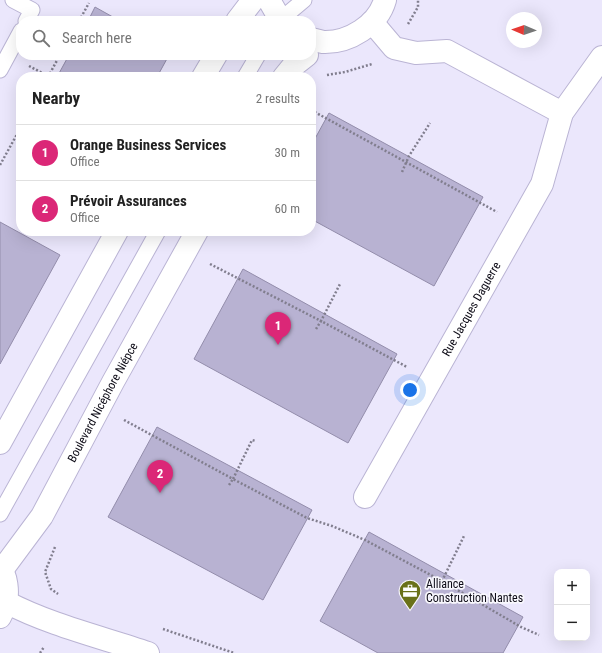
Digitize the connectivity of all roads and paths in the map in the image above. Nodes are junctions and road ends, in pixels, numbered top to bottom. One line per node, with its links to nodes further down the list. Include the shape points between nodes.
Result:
1 (13, 0): 7 (lane, via 32,10)
2 (253, 0): 9 (street)
3 (269, 0): 10 (street)
4 (304, 0): 11 (lane)
5 (385, 0): 12 (street)
6 (90, 3): 8 (path)
7 (29, 16)
8 (82, 16)
9 (241, 16)
10 (277, 16)
11 (286, 16)
12 (372, 22): 14 (street, via 350,37); 26 (street, via 394,48 416,53 447,51)
13 (16, 40): 20 (lane)
14 (316, 46)
15 (602, 57): 26 (street, Rue Jacques Daguerre)
16 (57, 60): 21 (path)
17 (213, 60): 22 (street)
18 (255, 60): 23 (lane)
19 (299, 60): 24 (street)
20 (0, 70)
21 (51, 72)
22 (206, 72)
23 (248, 72)
24 (288, 72)
25 (316, 113): 29 (path)
26 (562, 113): 32 (street, Rue Jacques Daguerre, via 542,184)
27 (430, 123): 29 (path)
28 (16, 136): 30 (path)
29 (406, 163): 31 (path); 32 (path)
30 (0, 165)
31 (402, 172)
32 (519, 224): 40 (street, Rue Jacques Daguerre)
33 (114, 236): 43 (street)
34 (155, 236): 47 (lane)
35 (194, 236): 50 (street, Boulevard Nicéphore Niépce, via 42,516)
36 (204, 261): 38 (path)
37 (340, 284): 38 (path)
38 (321, 321): 39 (path); 40 (path)
39 (316, 329)
40 (431, 380): 46 (street, Rue Jacques Daguerre)
41 (120, 417): 44 (path)
42 (256, 441): 44 (path, via 252,440)
43 (0, 443)
44 (233, 479): 45 (path); 51 (path, via 307,518 365,540)
45 (229, 485)
46 (365, 497)
47 (0, 514)
48 (464, 536): 51 (path)
49 (55, 546): 53 (path, via 45,572 51,589)
50 (1, 569): 54 (street, via 7,586)
51 (442, 581): 52 (path); 55 (path)
52 (438, 589)
53 (60, 595)
54 (3, 610): 56 (street, via 23,611)
55 (539, 635)
56 (148, 653)

